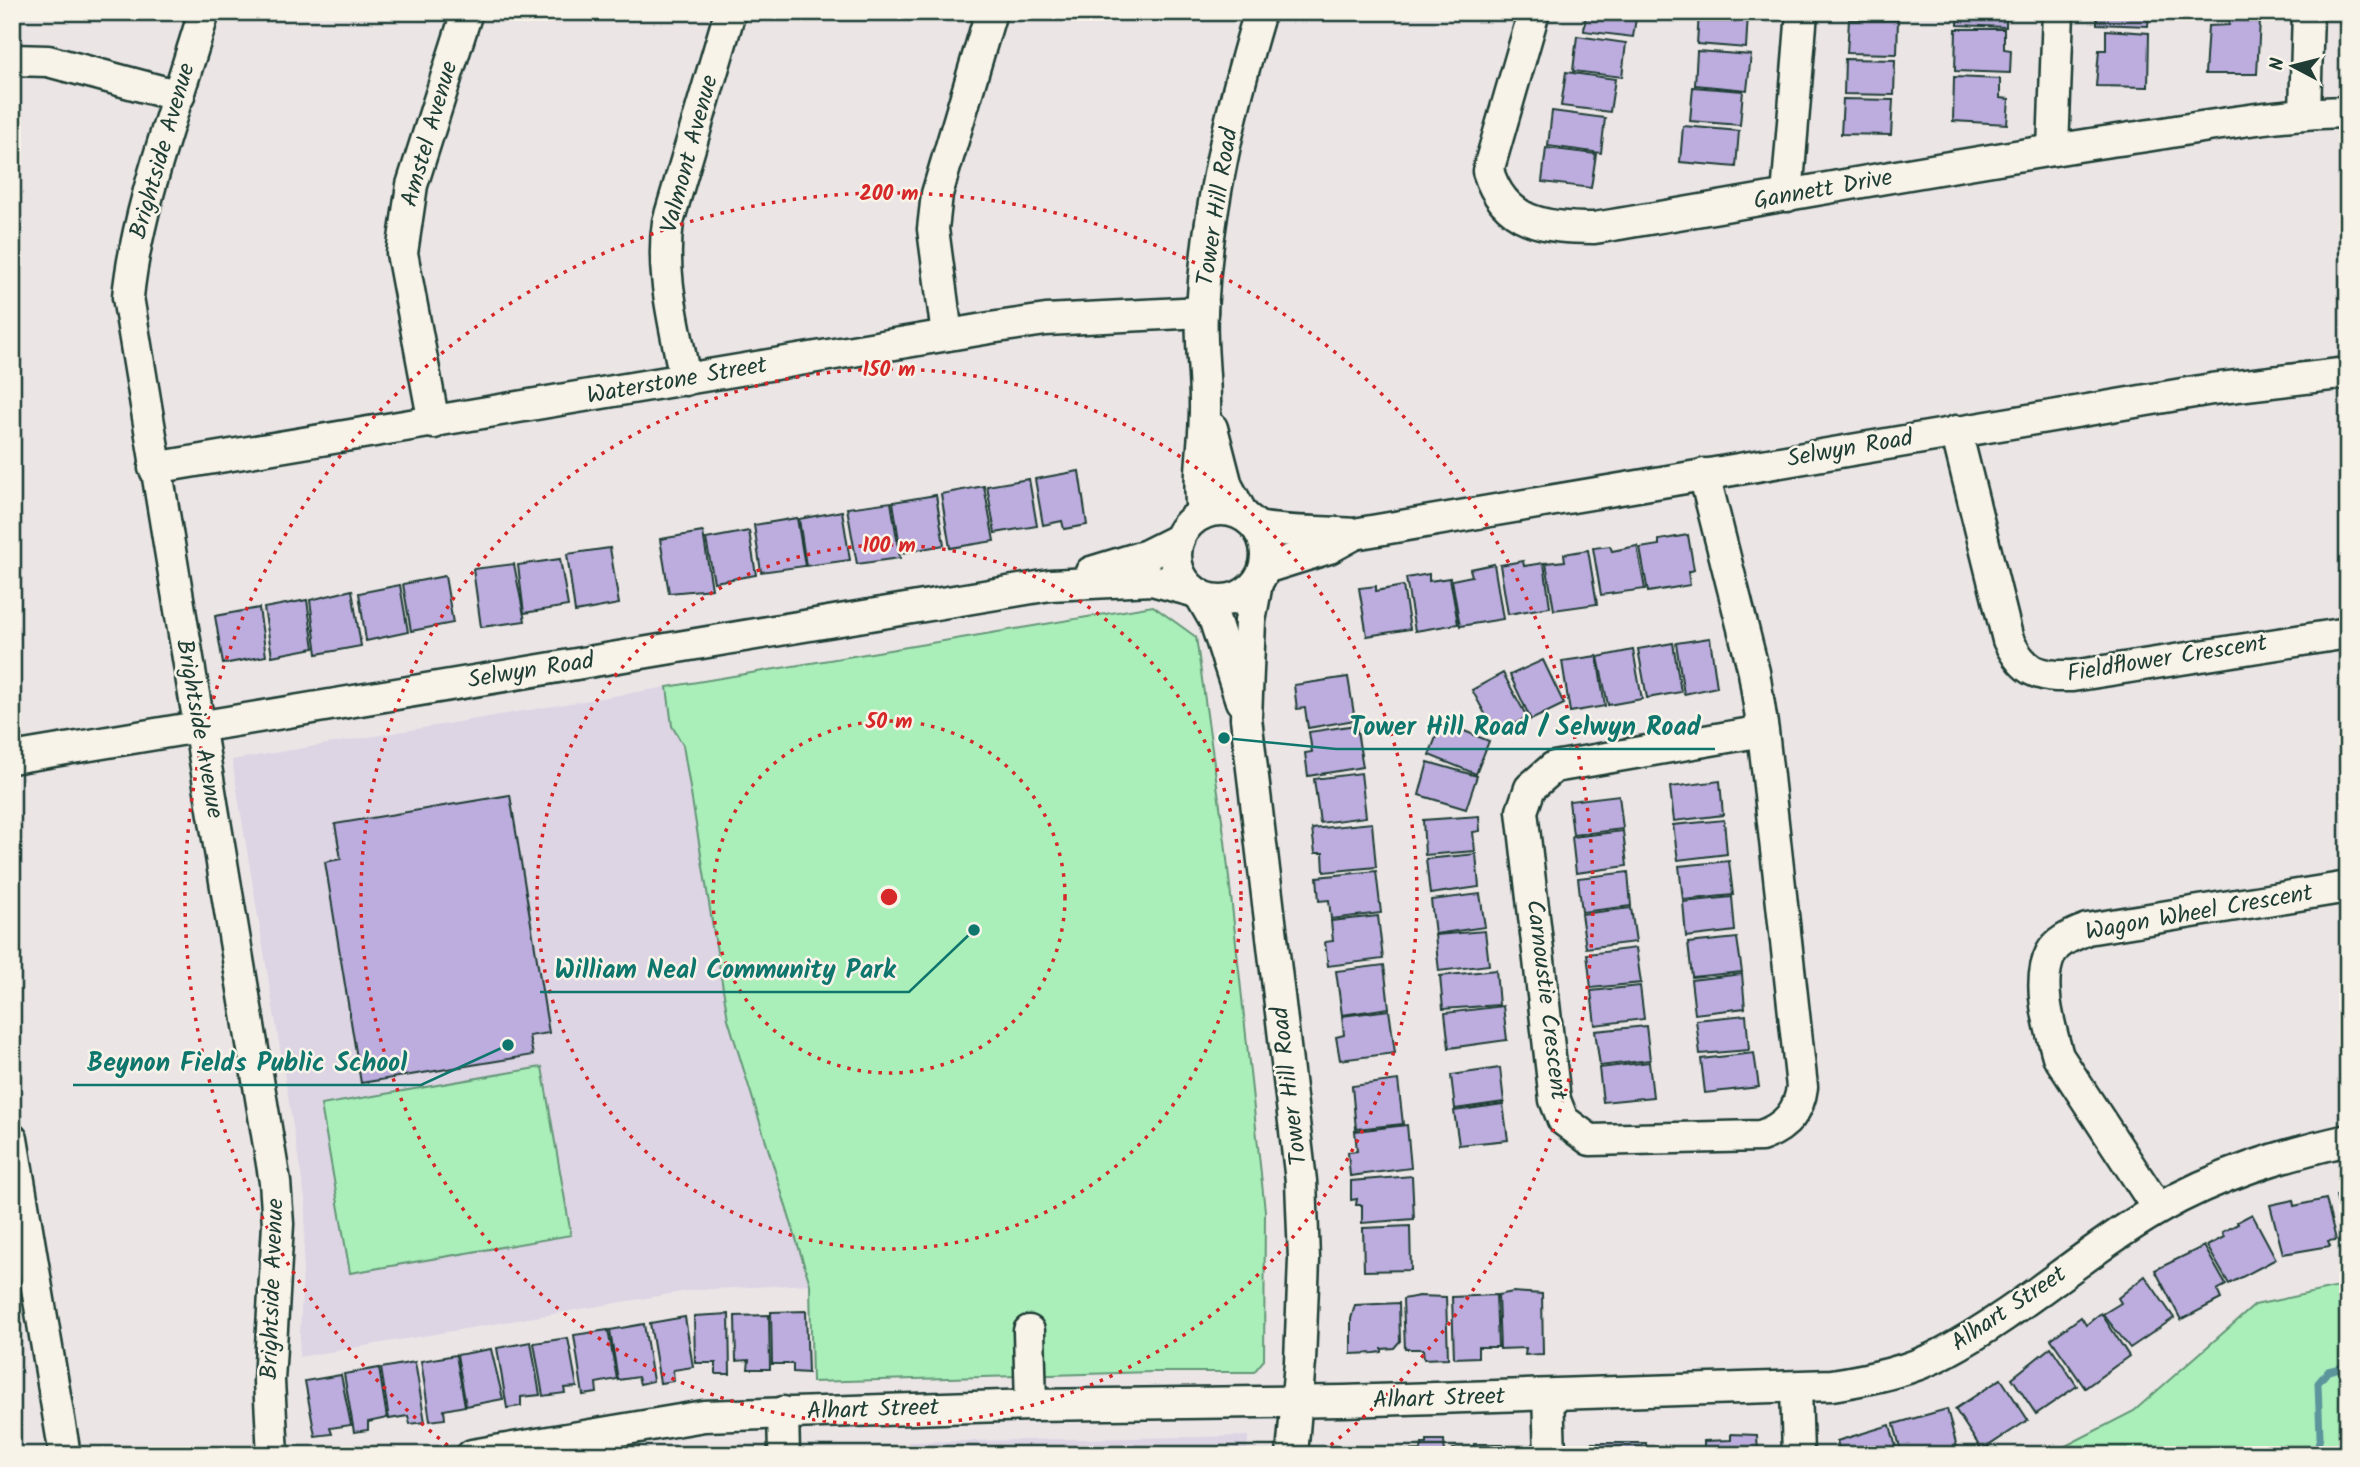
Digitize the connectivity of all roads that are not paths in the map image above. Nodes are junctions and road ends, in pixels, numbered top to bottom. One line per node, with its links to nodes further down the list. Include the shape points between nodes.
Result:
1 (204, 12): 11 (street, Brightside Avenue)
2 (467, 12): 21 (street, Amstel Avenue, via 412,185 402,253)
3 (730, 12): 19 (street, Valmont Avenue, via 665,243 670,302)
4 (990, 12): 17 (street, via 937,194 933,229)
5 (1260, 12): 16 (street, Tower Hill Road, via 1220,166)
6 (1534, 12): 15 (street, Gannett Drive, via 1488,171 1505,207 1549,224 1594,228)
7 (1802, 12): 15 (street)
8 (2058, 12): 14 (street)
9 (2308, 12): 12 (street)
10 (12, 60): 11 (street, via 48,61)
11 (179, 96): 23 (street, Brightside Avenue, via 131,261 128,297)
12 (2305, 112): 13 (street, Gannett Drive); 14 (street, Gannett Drive)
13 (2348, 112)
14 (2053, 150): 15 (street, Gannett Drive)
15 (1787, 196)
16 (1202, 312): 17 (street, Waterstone Street, via 1046,320); 20 (street, Tower Hill Road)
17 (947, 335): 19 (street, Waterstone Street)
18 (2348, 373): 22 (street, Selwyn Road, via 2274,379)
19 (685, 380): 21 (street, Waterstone Street)
20 (1205, 404): 25 (street, Tower Hill Road, via 1199,490); 26 (street, Tower Hill Road, via 1227,486)
21 (434, 423): 23 (street, Waterstone Street)
22 (1956, 431): 24 (street, Selwyn Road); 32 (street, Fieldflower Crescent, via 2008,640 2019,662 2030,670 2072,676)
23 (154, 468): 34 (street, Brightside Avenue)
24 (1704, 474): 27 (street, Selwyn Road); 35 (street, Carnoustie Crescent, via 1754,672)
25 (1202, 513): 26 (street, via 1230,510); 28 (street)
26 (1250, 521): 27 (street, Selwyn Road, via 1287,533); 29 (street, via 1266,546)
27 (1354, 534): 29 (street, Selwyn Road)
28 (1179, 539): 30 (street, Selwyn Road, via 1147,555); 31 (street, via 1177,567)
29 (1261, 576): 31 (street, via 1248,592 1224,601); 33 (street, Tower Hill Road, via 1250,621)
30 (1050, 585): 31 (street, Selwyn Road, via 1152,580); 34 (street, Selwyn Road)
31 (1196, 593): 33 (street, Tower Hill Road, via 1215,621)
32 (2348, 633)
33 (1246, 718): 44 (street, Tower Hill Road, via 1301,1181 1304,1259)
34 (198, 727): 36 (street, Selwyn Road); 49 (street, Brightside Avenue, via 275,1182 278,1224 269,1381)
35 (1763, 730): 35 (street, Carnoustie Crescent, via 1554,767 1530,788 1522,811 1555,1100 1563,1120 1590,1140 1761,1136 1784,1124 1800,1102)
36 (12, 758)
37 (2348, 887): 40 (street, Wagon Wheel Crescent, via 2087,929 2066,938 2051,953 2047,999 2058,1056)
38 (12, 1139): 48 (street)
39 (2348, 1140): 40 (street, Alhart Street, via 2269,1159)
40 (2158, 1209): 42 (street, Alhart Street, via 1944,1353 1871,1378)
41 (1029, 1331): 45 (street)
42 (1796, 1387): 43 (street, Alhart Street); 54 (street)
43 (1548, 1395): 44 (street, Alhart Street); 53 (street)
44 (1296, 1402): 45 (street, Alhart Street); 52 (street, Tower Hill Road)
45 (1031, 1405): 46 (street, Alhart Street)
46 (783, 1412): 47 (street, Alhart Street, via 704,1416); 51 (street)
47 (522, 1451): 50 (street, Alhart Street)
48 (65, 1455)
49 (273, 1455)
50 (472, 1455)
51 (784, 1455)
52 (1292, 1455)
53 (1550, 1455)
54 (1798, 1455)

